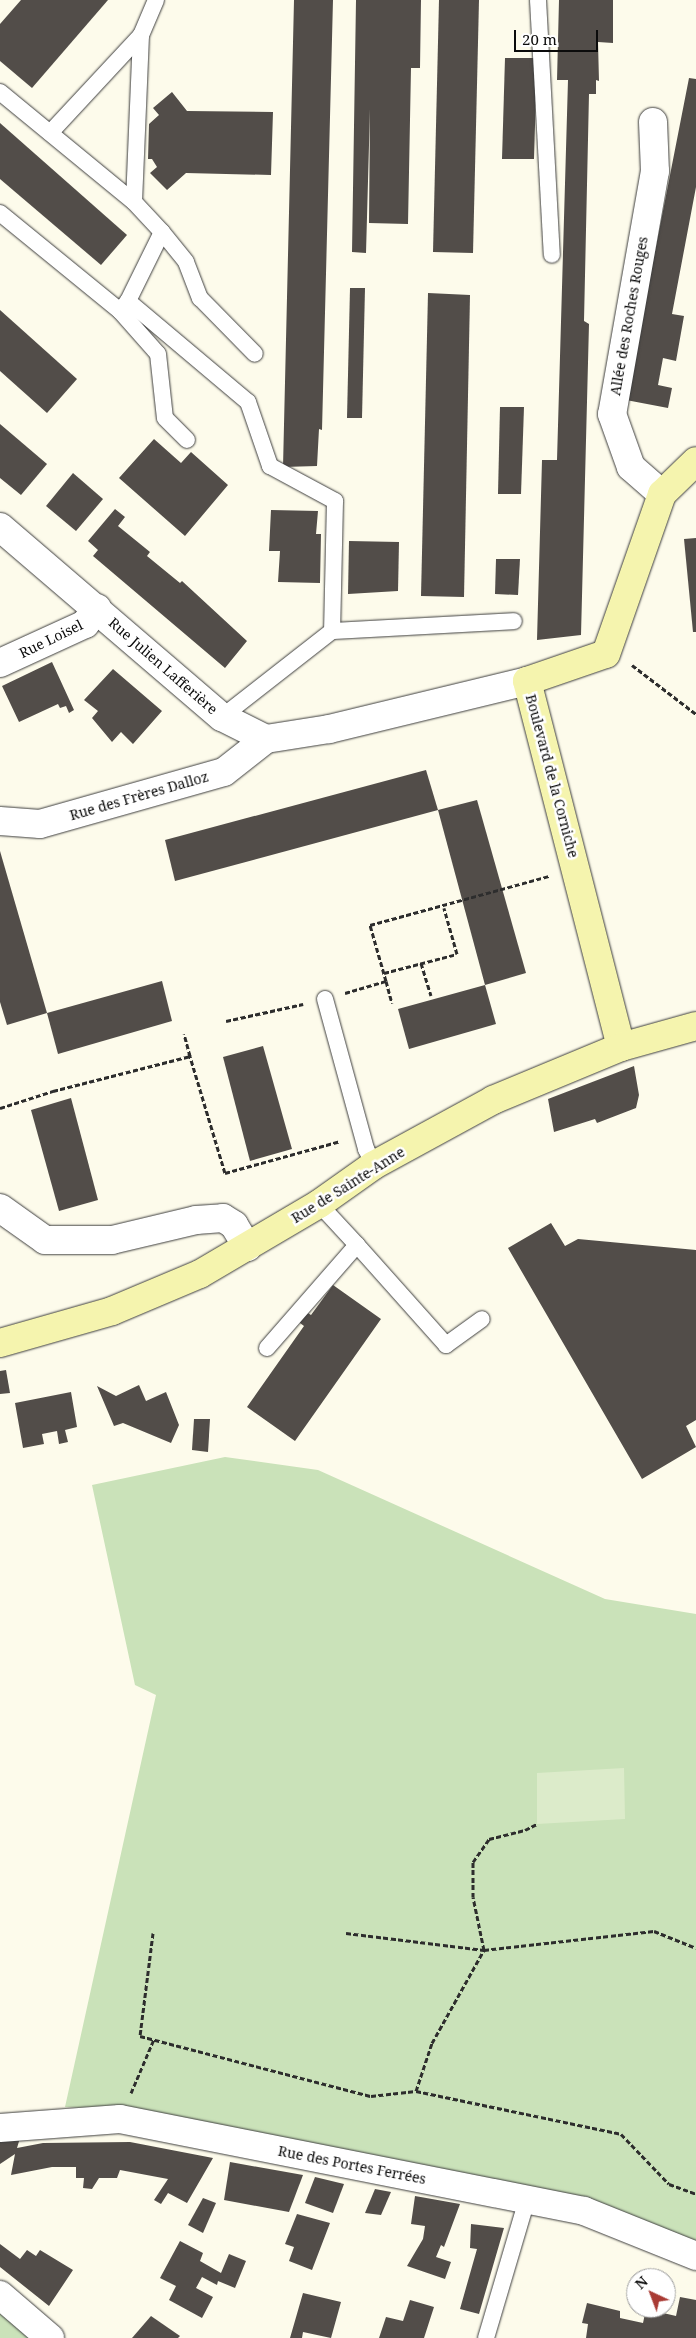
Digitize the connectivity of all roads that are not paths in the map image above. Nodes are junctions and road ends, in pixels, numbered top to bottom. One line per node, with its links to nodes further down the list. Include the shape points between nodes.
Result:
1 (156, 0): 3 (lane)
2 (538, 0): 10 (lane)
3 (141, 35): 6 (lane); 7 (lane)
4 (0, 92): 6 (lane)
5 (653, 122): 15 (street, Allée des Roches Rouges, via 655,171 612,414 631,467)
6 (50, 132): 7 (lane)
7 (134, 202): 9 (lane)
8 (0, 213): 11 (lane)
9 (162, 232): 11 (lane); 12 (lane, via 186,262 200,298)
10 (552, 255)
11 (124, 306): 13 (lane, via 158,354 165,418); 19 (lane, via 248,402 270,466 335,501)
12 (255, 354)
13 (187, 440)
14 (696, 461): 15 (street)
15 (662, 494): 21 (street, Boulevard de la Corniche, via 606,654)
16 (0, 527): 17 (street, Rue Julien Lafferière)
17 (96, 608): 20 (street, Rue Loisel, via 85,624); 22 (street, Rue Julien Lafferière)
18 (514, 621): 19 (lane)
19 (332, 631): 22 (lane)
20 (0, 663)
21 (527, 681): 23 (street, via 329,729); 27 (street, Boulevard de la Corniche)
22 (222, 717): 23 (street, Rue Julien Lafferière)
23 (266, 739): 24 (street, Rue des Frères Dalloz, via 224,772 40,824)
24 (0, 821)
25 (325, 999): 28 (lane, via 362,1135)
26 (696, 1026): 27 (street, Rue de Sainte-Anne)
27 (622, 1047): 28 (street, Rue de Sainte-Anne, via 493,1100)
28 (374, 1165): 29 (street, Rue de Sainte-Anne)
29 (319, 1204): 31 (lane); 32 (street, Rue de Sainte-Anne)
30 (0, 1208): 32 (street, via 45,1240 112,1240 196,1220 223,1218 234,1225)
31 (357, 1245): 33 (lane, via 446,1345); 35 (lane)
32 (247, 1247): 34 (street, Rue de Sainte-Anne, via 200,1274 112,1311)
33 (482, 1318)
34 (0, 1343)
35 (267, 1348)
36 (0, 2128): 37 (street, Rue des Portes Ferrées, via 120,2119)
37 (527, 2200): 38 (street, Rue des Portes Ferrées, via 584,2211); 41 (lane)
38 (696, 2256)
39 (0, 2295): 40 (street)
40 (50, 2338)
41 (486, 2338)

